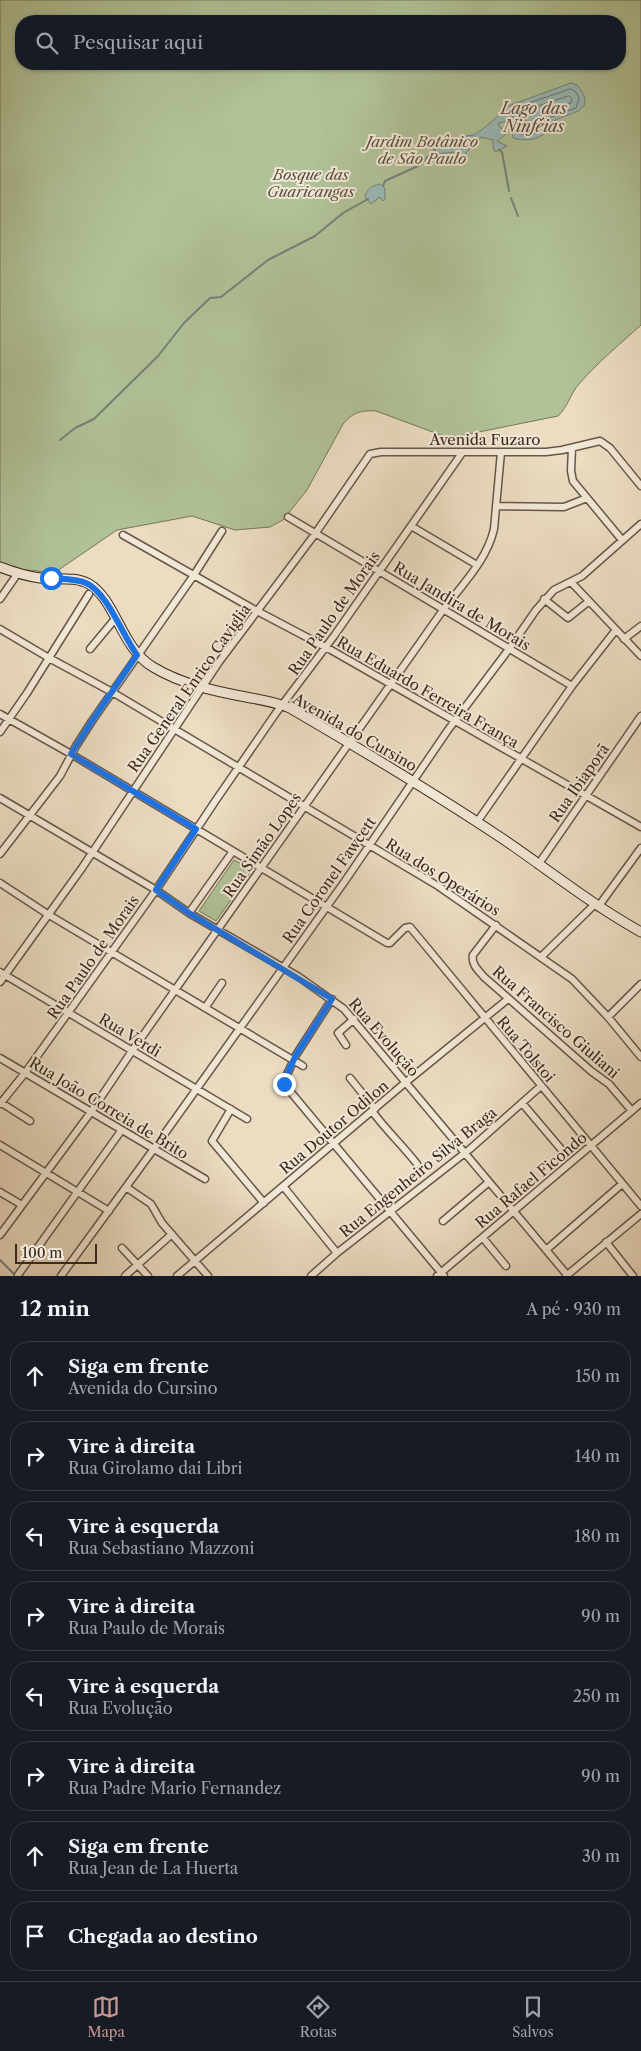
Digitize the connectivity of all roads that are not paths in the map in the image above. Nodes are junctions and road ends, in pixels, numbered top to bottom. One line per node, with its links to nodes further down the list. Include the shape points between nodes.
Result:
1 (572, 448): 3 (street, Avenida Fuzaro, via 546,452); 5 (street, Avenida Fuzaro, via 593,441 604,443); 6 (street, via 573,481)
2 (462, 452): 3 (street, Avenida Fuzaro); 4 (street, Avenida Fuzaro, via 376,452); 10 (street, Rua Paulo de Morais)
3 (501, 452): 7 (street, Rua Simão Lopes)
4 (366, 460): 12 (street, Rua General Enrico Caviglia)
5 (641, 486)
6 (587, 498): 7 (street, via 564,507); 14 (street)
7 (496, 506): 15 (street, Rua Simão Lopes, via 491,540)
8 (288, 518): 12 (street, Rua Jandira de Morais)
9 (641, 524): 14 (street, Rua Coronel Fawcett)
10 (411, 526): 15 (street); 17 (street, Rua Paulo de Morais)
11 (222, 531): 19 (street)
12 (315, 534): 17 (street, Rua Jandira de Morais); 26 (street, Rua General Enrico Caviglia)
13 (123, 535): 19 (street, Rua Eduardo Ferreira França)
14 (622, 540): 20 (street, Rua Coronel Fawcett, via 600,562)
15 (477, 565): 25 (street, Rua Simão Lopes)
16 (0, 567): 18 (main road, Avenida do Cursino)
17 (379, 572): 25 (street, Rua Jandira de Morais); 32 (street, Rua Paulo de Morais)
18 (18, 574): 22 (street); 27 (main road, Avenida do Cursino, via 87,583)
19 (194, 576): 26 (street, Rua Eduardo Ferreira França); 35 (street)
20 (571, 582): 23 (street, Rua Coronel Fawcett); 24 (street)
21 (89, 594): 37 (street)
22 (0, 599)
23 (544, 599): 24 (street, via 568,618); 34 (street, Rua Coronel Fawcett)
24 (588, 602): 30 (street)
25 (443, 610): 34 (street, Rua Jandira de Morais); 38 (street, Rua Simão Lopes)
26 (257, 611): 32 (street, Rua Eduardo Ferreira França); 40 (street, Rua General Enrico Caviglia)
27 (115, 619): 33 (street); 35 (main road, Avenida do Cursino)
28 (641, 626): 31 (street)
29 (0, 629): 37 (street, Rua dos Operários)
30 (615, 631): 31 (street); 39 (street)
31 (624, 639): 36 (street)
32 (325, 647): 38 (street, Rua Eduardo Ferreira França); 42 (street, Rua Paulo de Morais)
33 (90, 649)
34 (509, 649): 39 (street, Rua Jandira de Morais); 46 (street, Rua Coronel Fawcett)
35 (137, 655): 40 (main road, Avenida do Cursino, via 160,671); 41 (street)
36 (641, 656)
37 (49, 658): 41 (street, Rua dos Operários); 45 (street)
38 (390, 685): 46 (street, Rua Eduardo Ferreira França); 49 (street, Rua Simão Lopes)
39 (572, 686): 51 (street)
40 (203, 688): 42 (main road, Avenida do Cursino); 47 (street, Rua General Enrico Caviglia)
41 (112, 692): 47 (street, Rua dos Operários); 50 (street)
42 (283, 705): 49 (main road, Avenida do Cursino); 52 (street, Rua Paulo de Morais)
43 (0, 714): 45 (street)
44 (641, 716): 55 (street, Rua Ibiaporã)
45 (10, 719): 48 (street); 50 (street)
46 (455, 721): 51 (street, Rua Eduardo Ferreira França); 53 (street, Rua Coronel Fawcett)
47 (176, 729): 52 (street, Rua dos Operários); 54 (street, Rua General Enrico Caviglia)
48 (0, 732)
49 (348, 744): 53 (main road, Avenida do Cursino); 57 (street, Rua Simão Lopes)
50 (71, 754): 54 (street); 58 (street, via 65,768)
51 (521, 760): 55 (street, Rua Eduardo Ferreira França); 59 (street)
52 (239, 767): 57 (street, Rua dos Operários); 61 (street, Rua Paulo de Morais)
53 (413, 782): 59 (main road, Avenida do Cursino); 62 (street, Rua Coronel Fawcett)
54 (133, 791): 61 (street); 65 (street, Rua General Enrico Caviglia)
55 (586, 796): 60 (street, Rua Eduardo Ferreira França); 67 (street, Rua Ibiaporã)
56 (0, 798): 58 (street, Rua Evolução)
57 (305, 806): 62 (street, Rua dos Operários); 68 (street, Rua Simão Lopes)
58 (30, 816): 65 (street, Rua Evolução); 66 (street)
59 (477, 822): 67 (main road, Avenida do Cursino)
60 (641, 827)
61 (196, 829): 64 (street); 70 (street, Rua Paulo de Morais)
62 (369, 846): 71 (street, Rua Coronel Fawcett); 75 (street, Rua dos Operários)
63 (641, 848): 72 (street)
64 (233, 851): 68 (street); 73 (street)
65 (92, 853): 70 (street, Rua Evolução); 74 (street, Rua General Enrico Caviglia)
66 (0, 854)
67 (538, 865): 72 (main road, Avenida do Cursino)
68 (261, 868): 71 (street); 76 (street, Rua Simão Lopes)
69 (0, 884): 74 (street)
70 (156, 890): 73 (street, Rua Evolução); 78 (street, Rua Paulo de Morais)
71 (325, 906): 80 (street, Rua Coronel Fawcett); 91 (street, Rua Tolstoi, via 387,943 410,927)
72 (596, 906): 77 (main road, Avenida do Cursino); 79 (street)
73 (189, 913): 76 (street, Rua Evolução)
74 (48, 915): 78 (street); 81 (street, Rua General Enrico Caviglia)
75 (496, 925): 79 (street, Rua dos Operários); 87 (street, Rua Francisco Giuliani, via 472,959 484,977)
76 (218, 930): 80 (street, Rua Evolução); 85 (street, Rua Simão Lopes)
77 (641, 932)
78 (111, 952): 85 (street); 89 (street, Rua Paulo de Morais)
79 (541, 957): 90 (street, Rua dos Operários, via 572,979)
80 (282, 968): 86 (street, Rua Evolução); 93 (street, Rua Coronel Fawcett)
81 (2, 974): 82 (street, Rua General Enrico Caviglia); 89 (street, Rua Verdi)
82 (0, 982)
83 (222, 983): 88 (street)
84 (641, 984): 90 (street)
85 (174, 991): 88 (street); 96 (street, Rua Simão Lopes)
86 (332, 999): 92 (street, Rua Evolução); 99 (street)
87 (508, 999): 91 (street, Rua Doutor Odilon); 111 (street, Rua Francisco Giuliani, via 610,1084)
88 (205, 1008): 93 (street)
89 (68, 1013): 96 (street, Rua Verdi); 101 (street, Rua Paulo de Morais)
90 (608, 1017): 95 (street, Rua dos Operários)
91 (484, 1018): 103 (street, Rua Doutor Odilon); 104 (street, Rua Tolstoi)
92 (354, 1020): 94 (street, via 338,1034); 103 (street, Rua Evolução)
93 (239, 1029): 99 (street); 105 (street, Rua Coronel Fawcett)
94 (346, 1045)
95 (638, 1048): 97 (street, Rua dos Operários)
96 (132, 1050): 105 (street, Rua Verdi); 112 (street, Rua Simão Lopes)
97 (641, 1057)
98 (0, 1058): 101 (street, Rua João Correia de Brito)
99 (293, 1061): 100 (street); 116 (street, via 284,1084)
100 (303, 1066)
101 (25, 1073): 106 (street, Rua Paulo de Morais); 112 (street, Rua João Correia de Brito)
102 (350, 1078): 110 (street)
103 (406, 1082): 110 (street, Rua Doutor Odilon); 121 (street, Rua Evolução)
104 (541, 1086): 107 (street, Rua Engenheiro Silva Braga); 118 (street, Rua Tolstoi)
105 (195, 1089): 109 (street, Rua Verdi); 120 (street, Rua Coronel Fawcett)
106 (1, 1103): 114 (street)
107 (522, 1103): 119 (street); 121 (street, Rua Engenheiro Silva Braga)
108 (641, 1103): 111 (street, Rua Rafael Ficondo)
109 (231, 1109): 113 (street, Rua Verdi); 131 (street, via 212,1141)
110 (373, 1110): 116 (street, Rua Doutor Odilon); 122 (street)
111 (632, 1111): 118 (street, Rua Rafael Ficondo)
112 (91, 1112): 115 (street, Rua João Correia de Brito); 123 (street, Rua Simão Lopes)
113 (247, 1119)
114 (30, 1120)
115 (121, 1131): 120 (street, Rua João Correia de Brito); 130 (street)
116 (332, 1144): 127 (street, Rua Doutor Odilon); 136 (street)
117 (0, 1145): 123 (street)
118 (590, 1146): 126 (street, Rua Tolstoi); 135 (street, Rua Rafael Ficondo)
119 (561, 1149)
120 (153, 1150): 124 (street, Rua João Correia de Brito); 128 (street, Rua Coronel Fawcett)
121 (465, 1153): 125 (street, Rua Evolução); 136 (street, Rua Engenheiro Silva Braga)
122 (417, 1164)
123 (46, 1172): 130 (street); 132 (street, Rua Simão Lopes)
124 (205, 1179)
125 (489, 1182): 135 (street, Rua Evolução); 138 (street)
126 (622, 1184): 133 (street, Rua Tolstoi); 144 (street)
127 (283, 1186): 131 (street, Rua Doutor Odilon); 145 (street)
128 (126, 1187): 134 (street, Rua Coronel Fawcett); 139 (street, via 151,1204)
129 (0, 1192): 132 (street)
130 (78, 1192): 134 (street); 149 (street)
131 (264, 1203): 146 (street, Rua Doutor Odilon)
132 (22, 1205): 140 (street, Rua Simão Lopes)
133 (641, 1206)
134 (109, 1211): 151 (street, Rua Coronel Fawcett)
135 (514, 1211): 141 (street, Rua Rafael Ficondo); 144 (street, Rua Evolução)
136 (390, 1212): 145 (street, Rua Engenheiro Silva Braga); 150 (street)
137 (641, 1214): 142 (street)
138 (443, 1221)
139 (172, 1234): 146 (street); 147 (street)
140 (0, 1235)
141 (483, 1238): 148 (street); 150 (street, Rua Rafael Ficondo)
142 (606, 1242): 157 (street); 158 (street)
143 (122, 1248): 147 (street)
144 (546, 1250): 157 (street, Rua Evolução)
145 (337, 1253): 156 (street, Rua Engenheiro Silva Braga)
146 (196, 1260): 154 (street, Rua Doutor Odilon); 155 (street)
147 (138, 1265): 152 (street); 153 (street)
148 (506, 1266)
149 (18, 1275)
150 (440, 1275)
151 (61, 1276)
152 (125, 1276)
153 (148, 1276)
154 (177, 1276)
155 (208, 1276)
156 (311, 1276)
157 (567, 1276)
158 (633, 1276)

